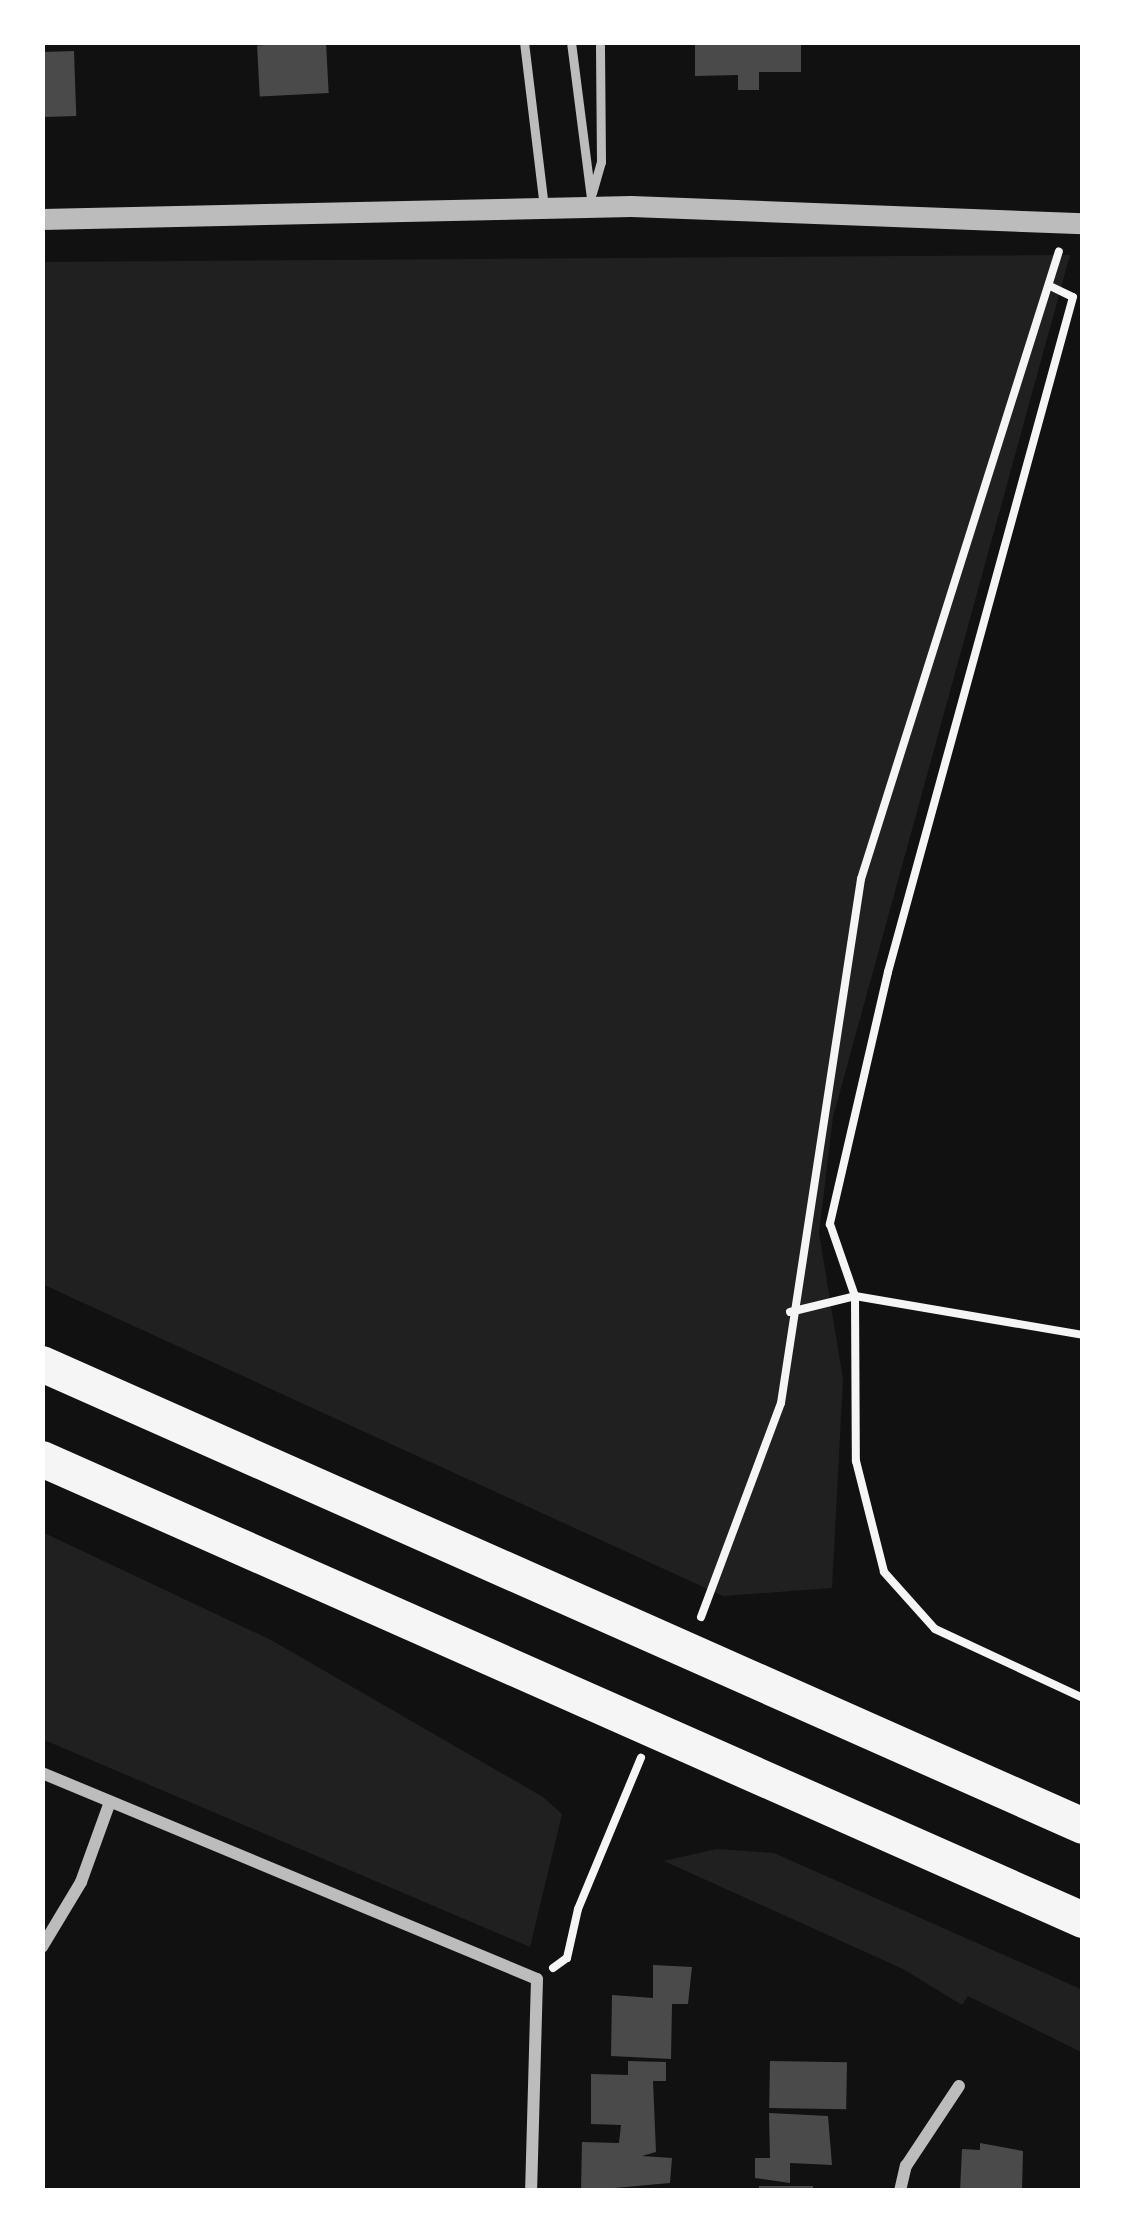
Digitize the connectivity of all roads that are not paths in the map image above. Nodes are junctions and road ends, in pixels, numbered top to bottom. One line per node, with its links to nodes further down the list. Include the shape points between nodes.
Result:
1 (524, 42): 5 (lane)
2 (571, 42): 4 (lane)
3 (600, 42): 4 (lane, via 601,163)
4 (591, 203): 5 (street); 7 (street)
5 (544, 208): 6 (street)
6 (42, 219)
7 (1074, 223)
8 (42, 1364): 12 (highway)
9 (42, 1459): 13 (highway)
10 (42, 1773): 11 (street)
11 (110, 1802): 14 (street, via 81,1882); 16 (street, via 537,1979)
12 (1083, 1826)
13 (1083, 1921)
14 (42, 1947)
15 (959, 2086): 17 (street, via 906,2166)
16 (531, 2191)
17 (900, 2191)

